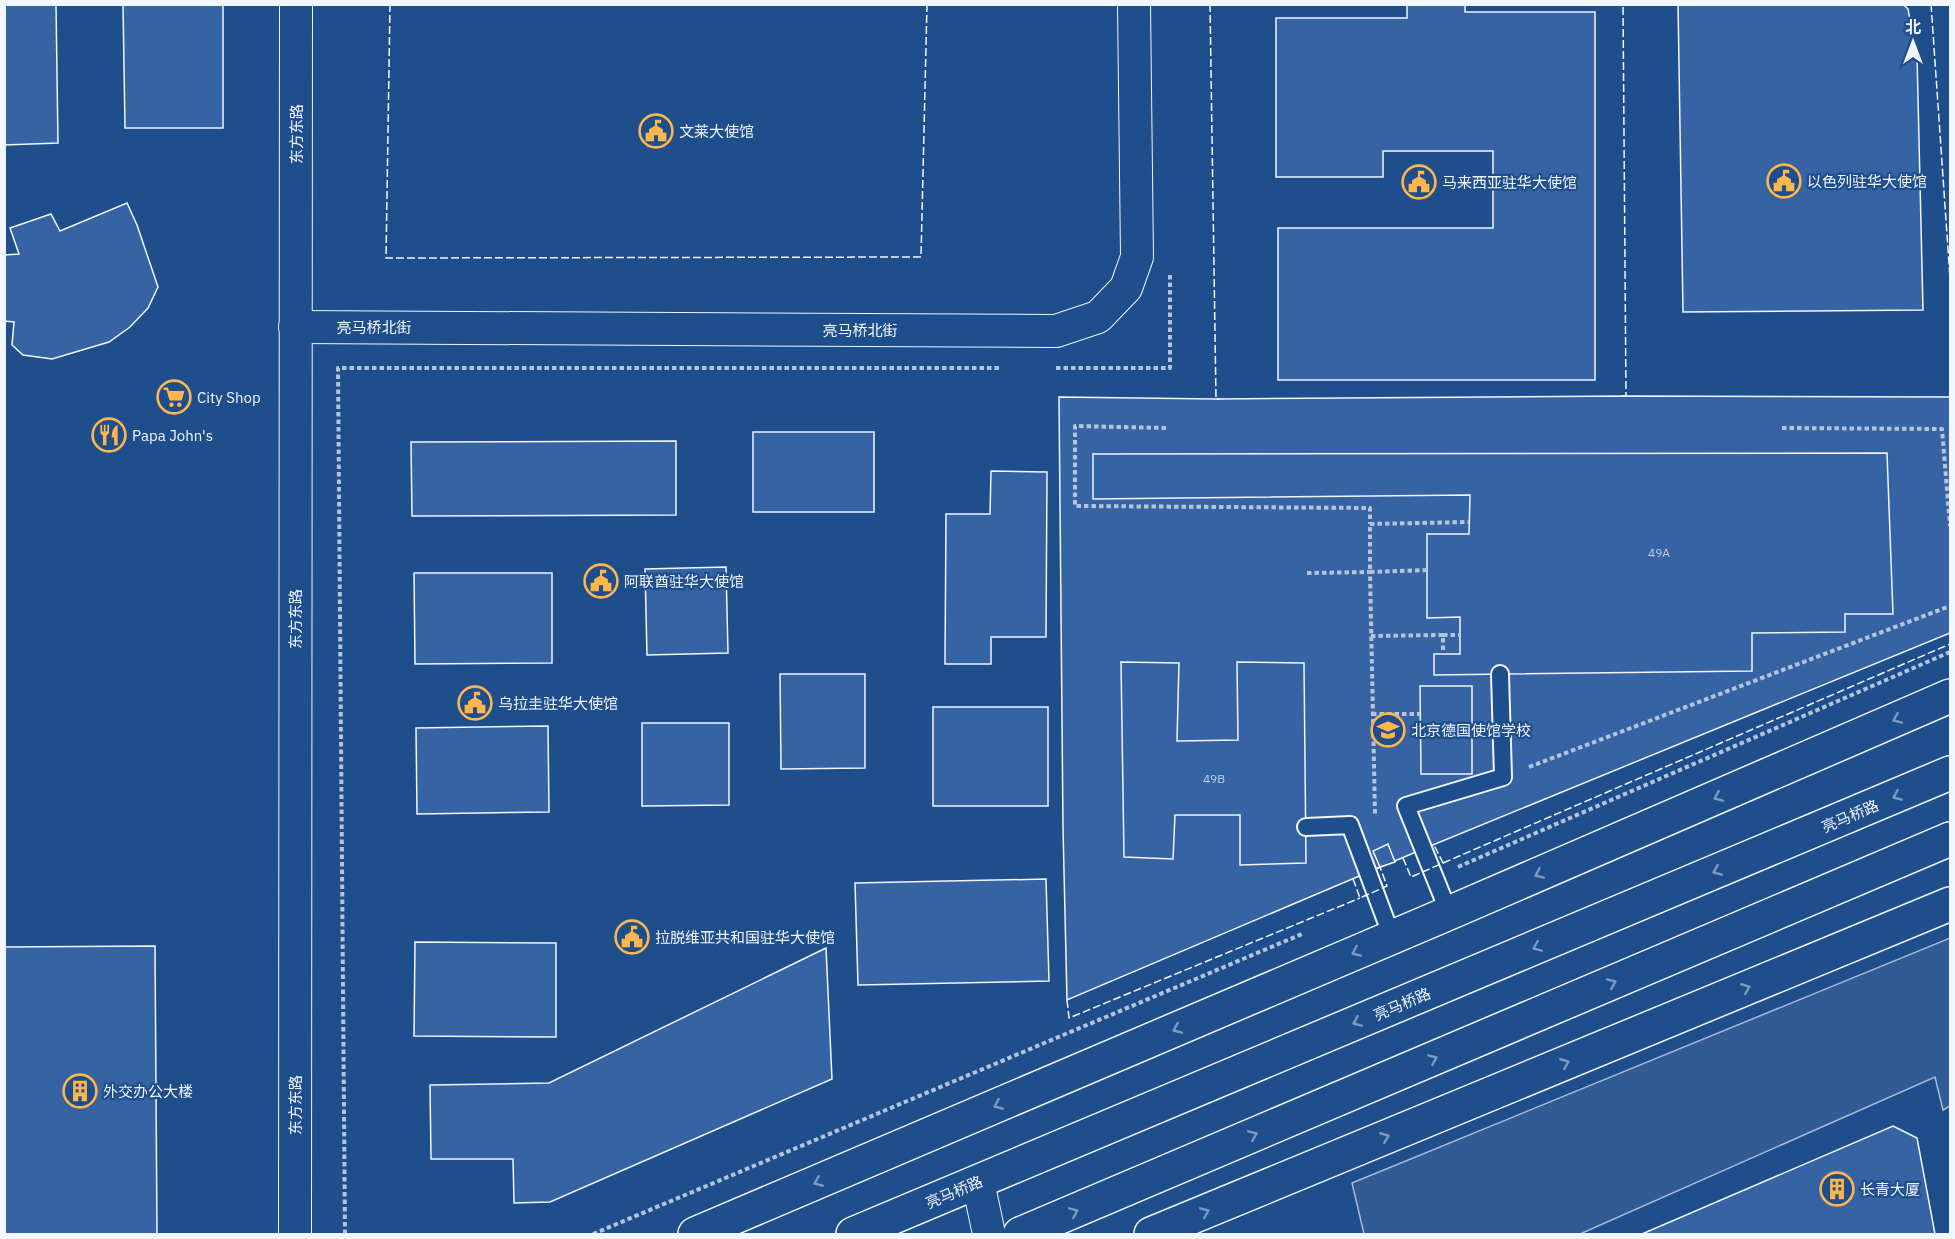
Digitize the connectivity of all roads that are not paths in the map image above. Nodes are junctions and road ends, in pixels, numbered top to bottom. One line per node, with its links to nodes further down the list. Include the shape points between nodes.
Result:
1 (297, 4): 3 (street, 东方东路)
2 (1134, 4): 3 (street, 亮马桥北街, via 1137,257 1126,288 1098,317 1056,331)
3 (295, 327): 13 (street, 东方东路)
4 (1500, 674): 10 (lane, via 1503,777 1407,806)
5 (1950, 696): 10 (street, one-way to 10)
6 (1950, 773): 12 (street, 亮马桥路, one-way to 12)
7 (1306, 827): 11 (lane, via 1350,825)
8 (1950, 839): 17 (street, one-way to 8)
9 (1950, 904): 18 (street, one-way to 9)
10 (1449, 913): 11 (street)
11 (1392, 937): 14 (street, one-way to 14)
12 (978, 1182): 15 (street, 亮马桥路); 16 (street)
13 (295, 1234)
14 (695, 1234)
15 (853, 1234)
16 (989, 1234)
17 (1020, 1234)
18 (1151, 1234)

